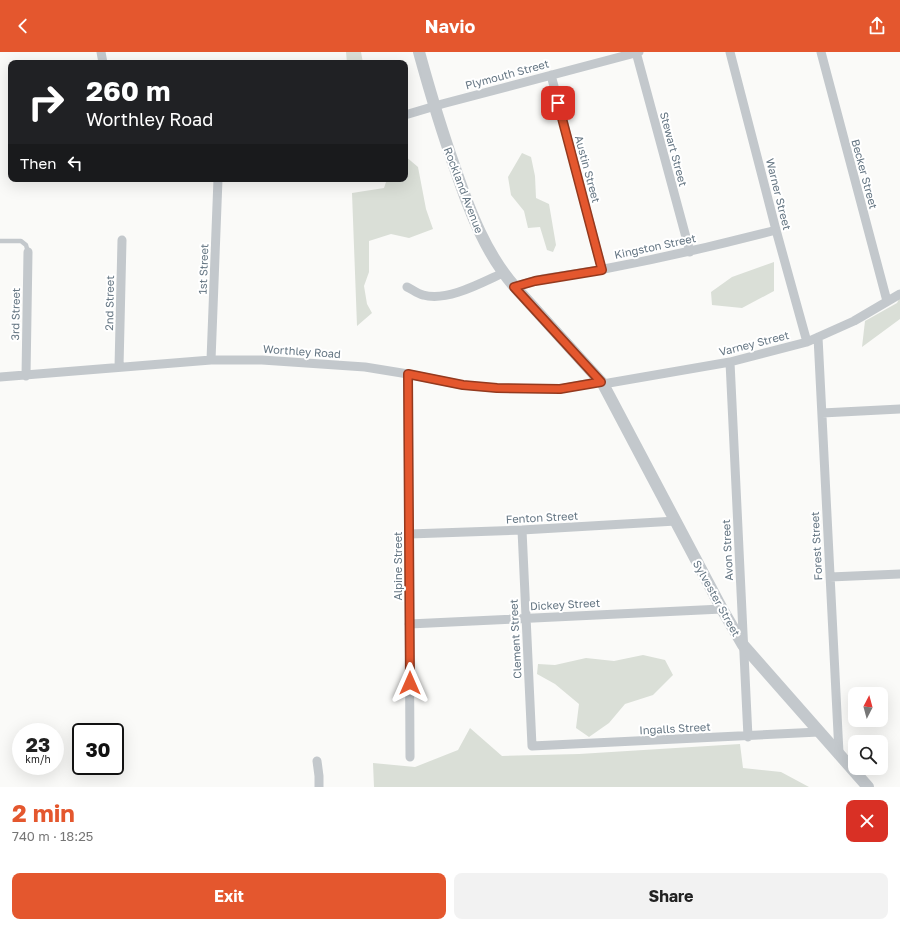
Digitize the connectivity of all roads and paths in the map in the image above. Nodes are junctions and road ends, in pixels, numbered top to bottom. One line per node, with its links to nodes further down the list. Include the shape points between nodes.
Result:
1 (419, 52): 6 (street, Rockland Avenue)
2 (637, 52): 5 (street, Plymouth Street); 13 (street, Stewart Street)
3 (730, 52): 9 (street, Warner Street)
4 (821, 52): 19 (street, Becker Street)
5 (551, 75): 6 (street, Plymouth Street); 14 (street, Austin Street)
6 (435, 107): 7 (street, Plymouth Street); 15 (street, Rockland Avenue, via 468,205 490,254)
7 (408, 115)
8 (218, 182): 22 (street, 1st Street)
9 (776, 230): 13 (street, Kingston Street); 21 (street, Warner Street)
10 (122, 240): 24 (street, 2nd Street)
11 (0, 241): 12 (lane, via 21,241 26,245)
12 (28, 252): 26 (street, 3rd Street)
13 (690, 252): 14 (street, Kingston Street)
14 (602, 270): 17 (street, Kingston Street, via 538,280)
15 (503, 273): 16 (street, via 443,296 422,295); 17 (street, Rockland Avenue)
16 (407, 286)
17 (514, 287): 28 (street, Rockland Avenue)
18 (900, 294): 19 (street, Varney Street)
19 (887, 301): 20 (street, Varney Street, via 854,322)
20 (818, 337): 21 (street, Varney Street); 30 (street, Forest Street)
21 (807, 342): 23 (street, Varney Street)
22 (211, 360): 24 (street, Worthley Road); 25 (street, Worthley Road, via 262,360)
23 (730, 362): 28 (street, Varney Street); 39 (street, Avon Street)
24 (119, 367): 26 (street, Worthley Road)
25 (408, 374): 28 (street, Worthley Road, via 463,385 497,388 560,389); 33 (street, Alpine Street)
26 (26, 376): 27 (street, Worthley Road)
27 (0, 377)
28 (602, 383): 31 (street, Sylvester Street)
29 (900, 409): 30 (street)
30 (822, 413): 35 (street, Forest Street)
31 (676, 521): 32 (street, Fenton Street); 36 (street, Sylvester Street)
32 (522, 530): 33 (street, Fenton Street); 37 (street, Clement Street)
33 (409, 534): 38 (street, Alpine Street)
34 (900, 574): 35 (street)
35 (830, 577): 43 (street, Forest Street)
36 (722, 609): 37 (street, Dickey Street); 39 (street, Sylvester Street)
37 (526, 618): 38 (street, Dickey Street); 42 (street, Clement Street)
38 (409, 624): 44 (street, Alpine Street)
39 (743, 645): 40 (street, Sylvester Street); 41 (street, Avon Street)
40 (819, 732): 41 (street, Ingalls Street); 43 (street, Sylvester Street)
41 (748, 736): 42 (street, Ingalls Street)
42 (532, 746)
43 (839, 753): 47 (street, Sylvester Street)
44 (410, 757)
45 (317, 761): 46 (street)
46 (319, 787)
47 (868, 787)

